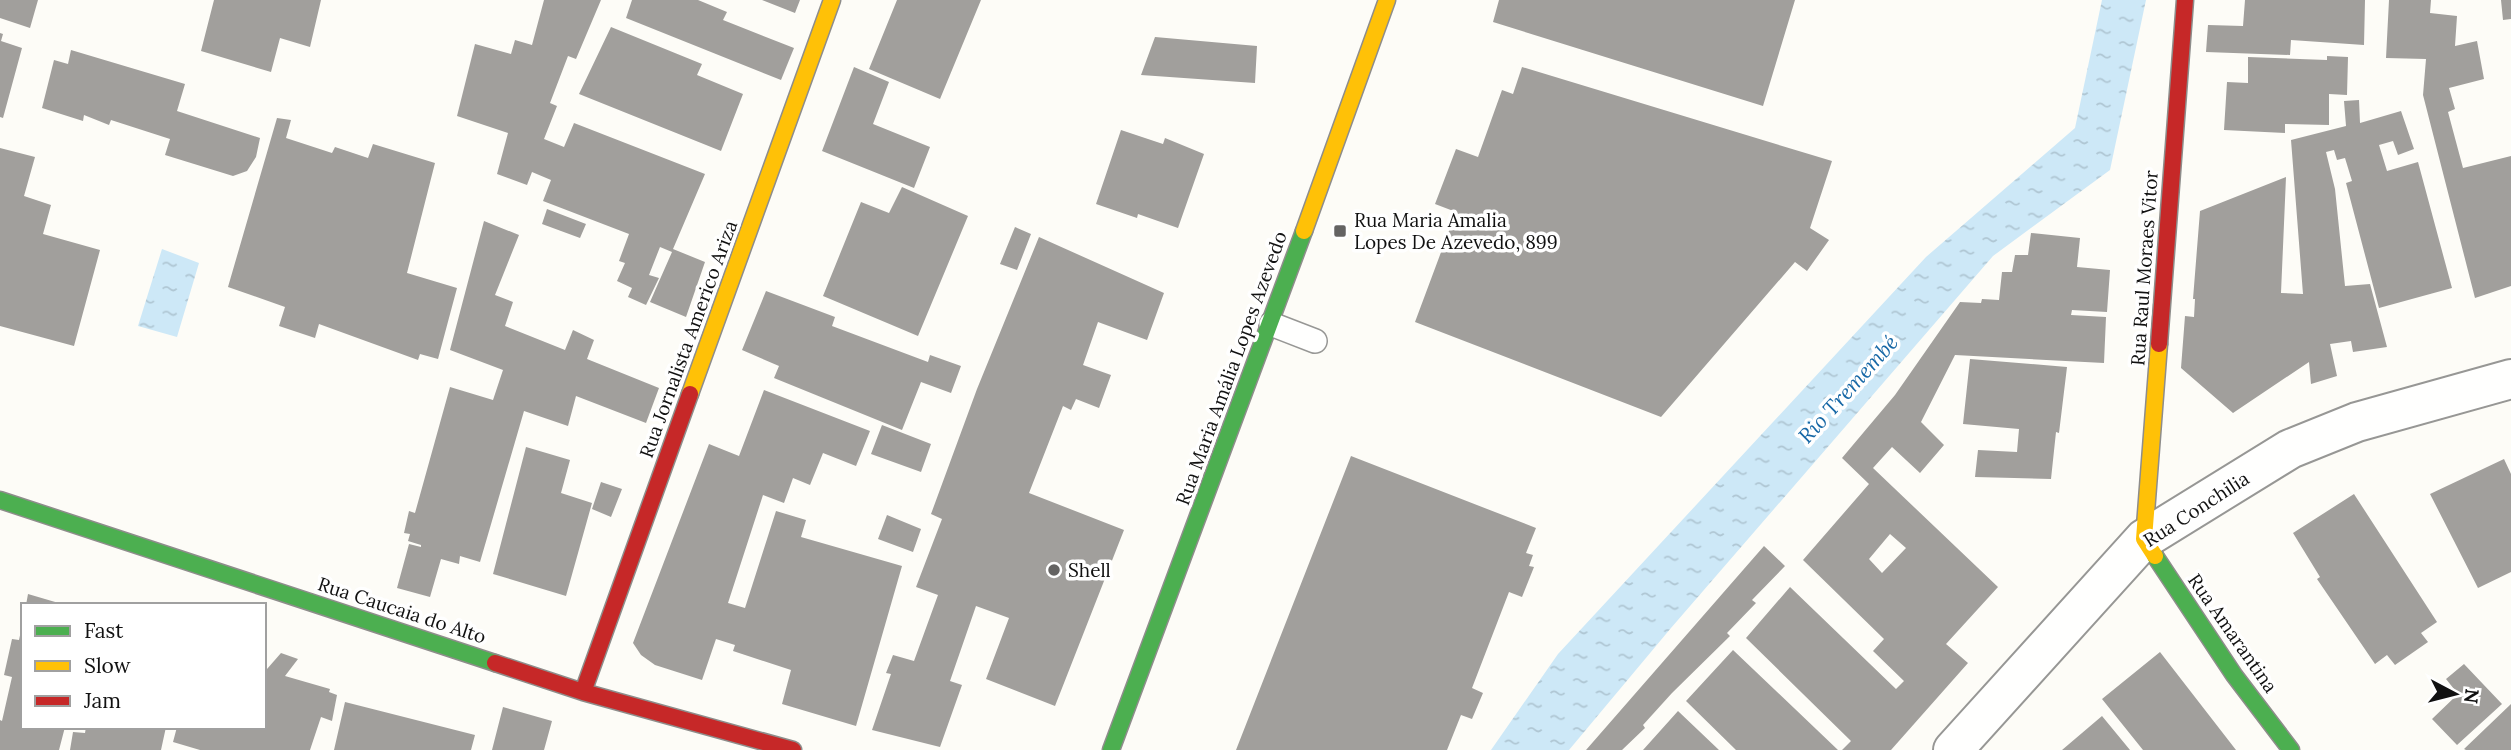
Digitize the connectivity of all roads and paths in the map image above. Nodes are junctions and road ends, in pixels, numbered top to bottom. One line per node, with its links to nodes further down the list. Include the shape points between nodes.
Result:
1 (832, 0): 9 (street, Rua Jornalista Americo Ariza)
2 (1387, 0): 4 (street, Rua Maria Amália Lopes Azevedo)
3 (2185, 0): 8 (street, Rua Raul Moraes Vitor)
4 (1271, 324): 5 (lane); 11 (street, Rua Maria Amália Lopes Azevedo)
5 (1315, 341)
6 (2511, 379): 8 (street, Rua Conchilia, via 2357,422 2290,449)
7 (0, 500): 9 (street, Rua Caucaia do Alto)
8 (2144, 539): 12 (street, Rua Conchilia); 13 (street, Rua Amarantina, via 2234,675)
9 (583, 692): 10 (street, Rua Caucaia do Alto)
10 (793, 750)
11 (1111, 750)
12 (1954, 750)
13 (2291, 750)

